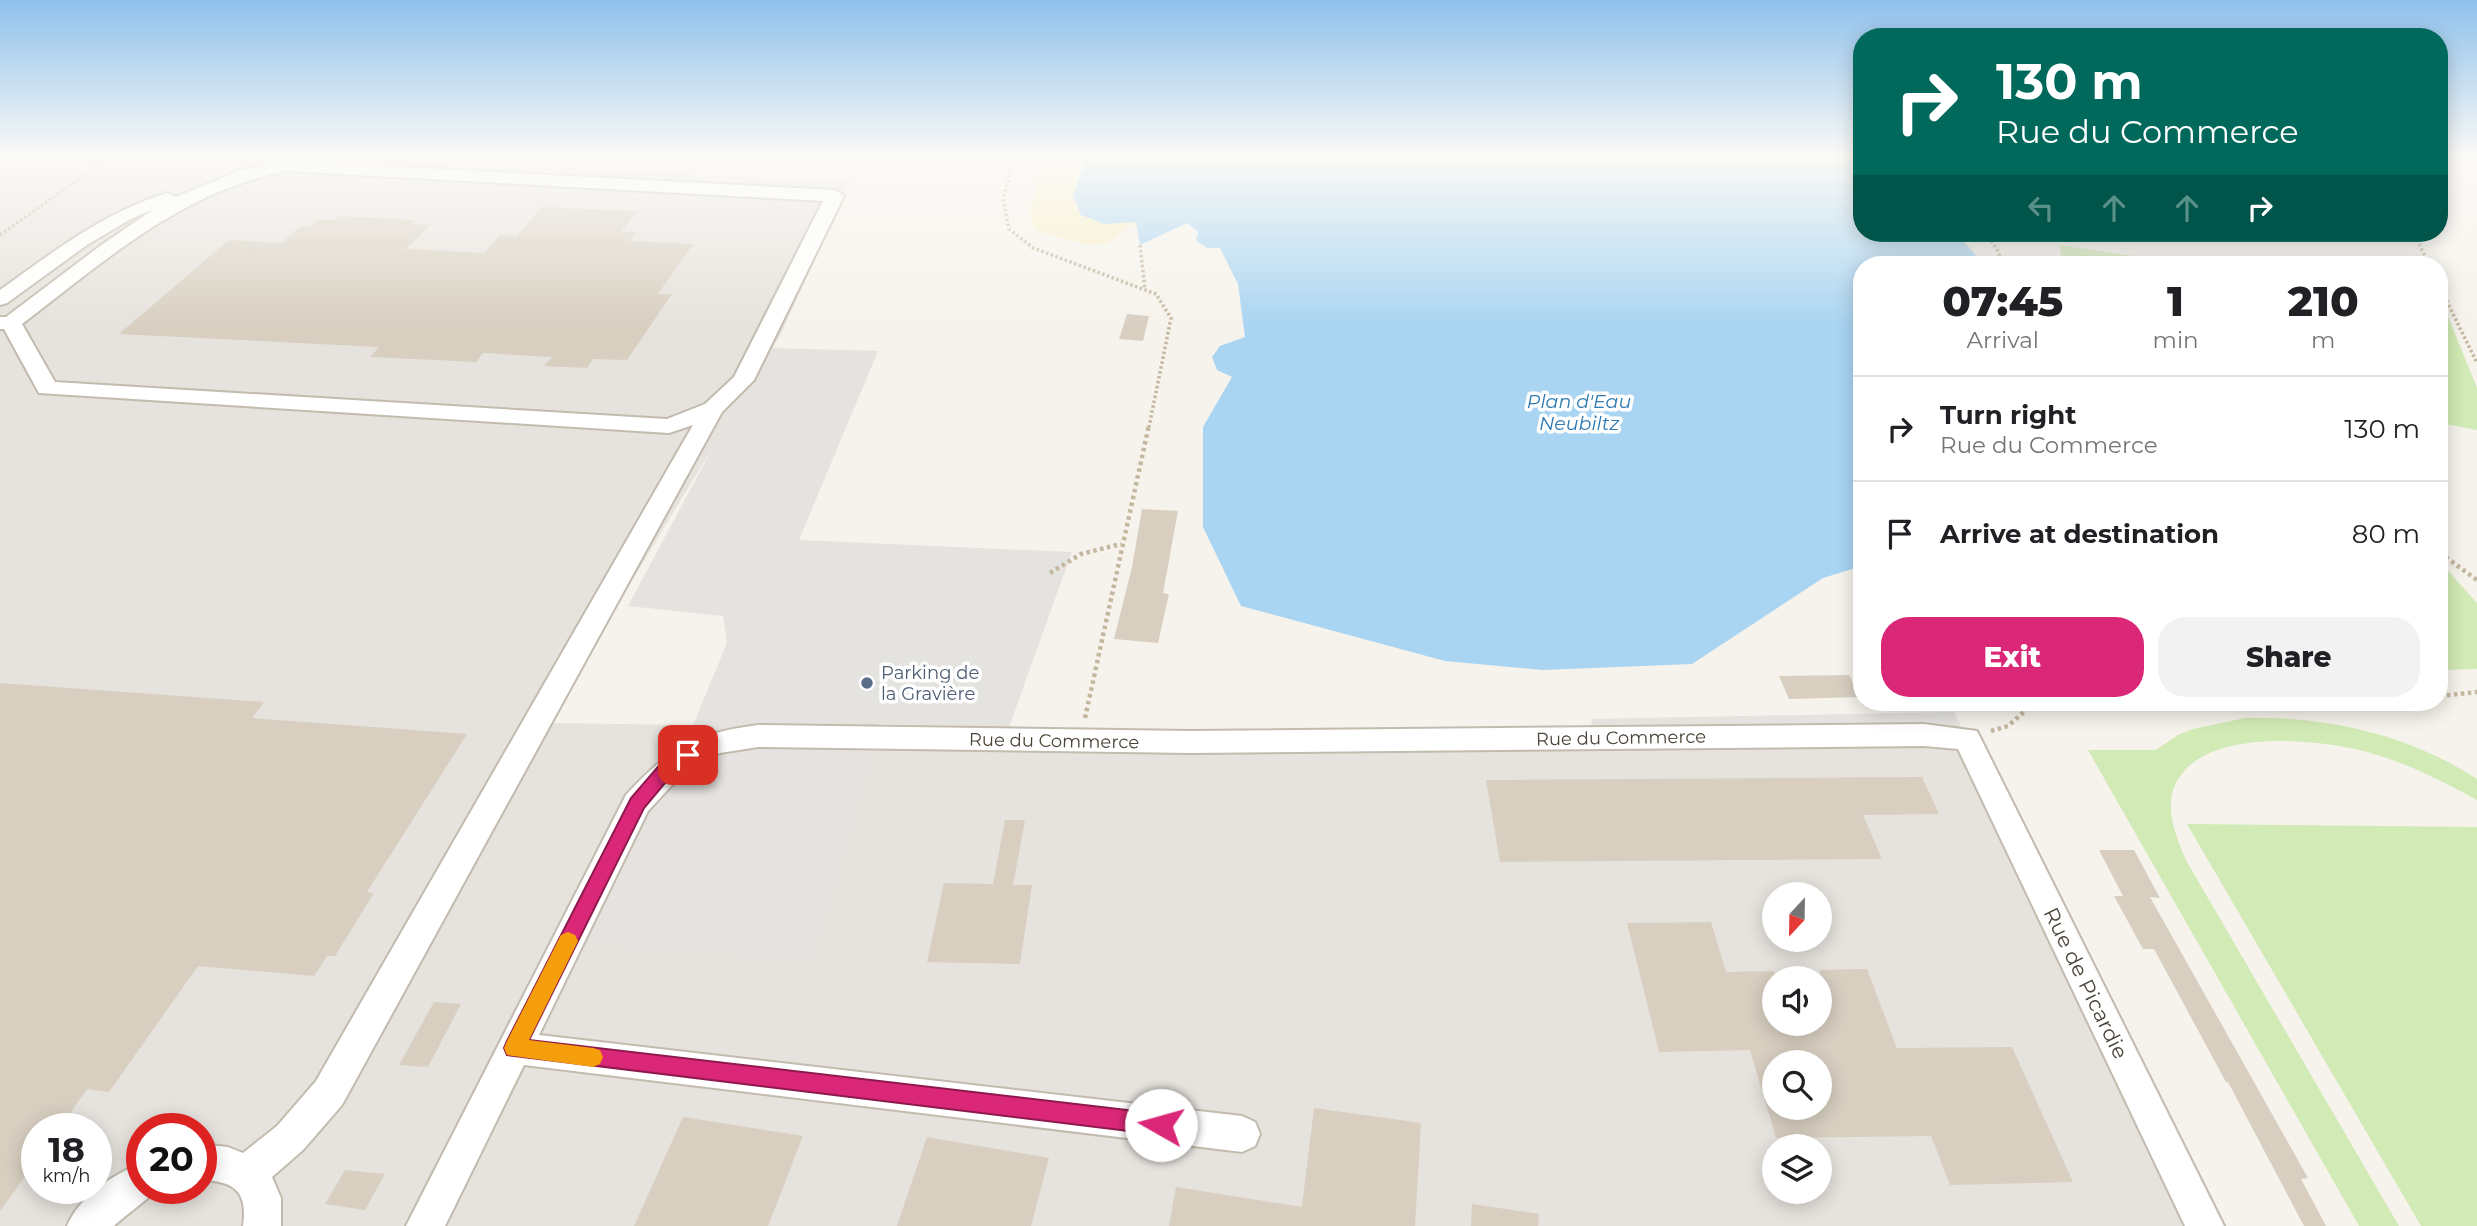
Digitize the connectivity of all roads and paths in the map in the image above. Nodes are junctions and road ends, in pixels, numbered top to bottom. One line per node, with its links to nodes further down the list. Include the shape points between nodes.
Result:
1 (31, 213): 6 (path)
2 (126, 213): 11 (street)
3 (158, 213): 13 (street)
4 (826, 213): 15 (street, via 743,380)
5 (1006, 213): 10 (path, via 1009,229 1033,248)
6 (0, 235)
7 (2419, 244): 9 (path)
8 (1140, 245): 10 (path)
9 (2425, 256)
10 (1145, 290): 16 (path, via 1156,294 1171,318)
11 (0, 299)
12 (2448, 303): 14 (path)
13 (6, 323): 15 (street, via 47,388 669,426)
14 (2477, 363)
15 (713, 409): 28 (street, via 329,1093 290,1138)
16 (1121, 544): 18 (path, via 1081,554); 24 (path)
17 (2448, 559): 19 (path)
18 (1051, 573)
19 (2477, 580)
20 (2477, 692): 21 (path)
21 (2448, 695)
22 (2024, 711): 23 (path, via 2008,726)
23 (1967, 739): 24 (street, Rue du Commerce, via 1924,735); 33 (street, Rue de Picardie)
24 (1081, 741): 25 (street, Rue du Commerce, via 758,736 707,744 669,766 638,803)
25 (514, 1048): 26 (street); 32 (street, Rue du Commerce)
26 (1242, 1135)
27 (217, 1161): 28 (street)
28 (248, 1173): 31 (street, via 263,1201)
29 (126, 1191): 30 (street)
30 (86, 1226)
31 (262, 1226)
32 (425, 1226)
33 (2205, 1226)

